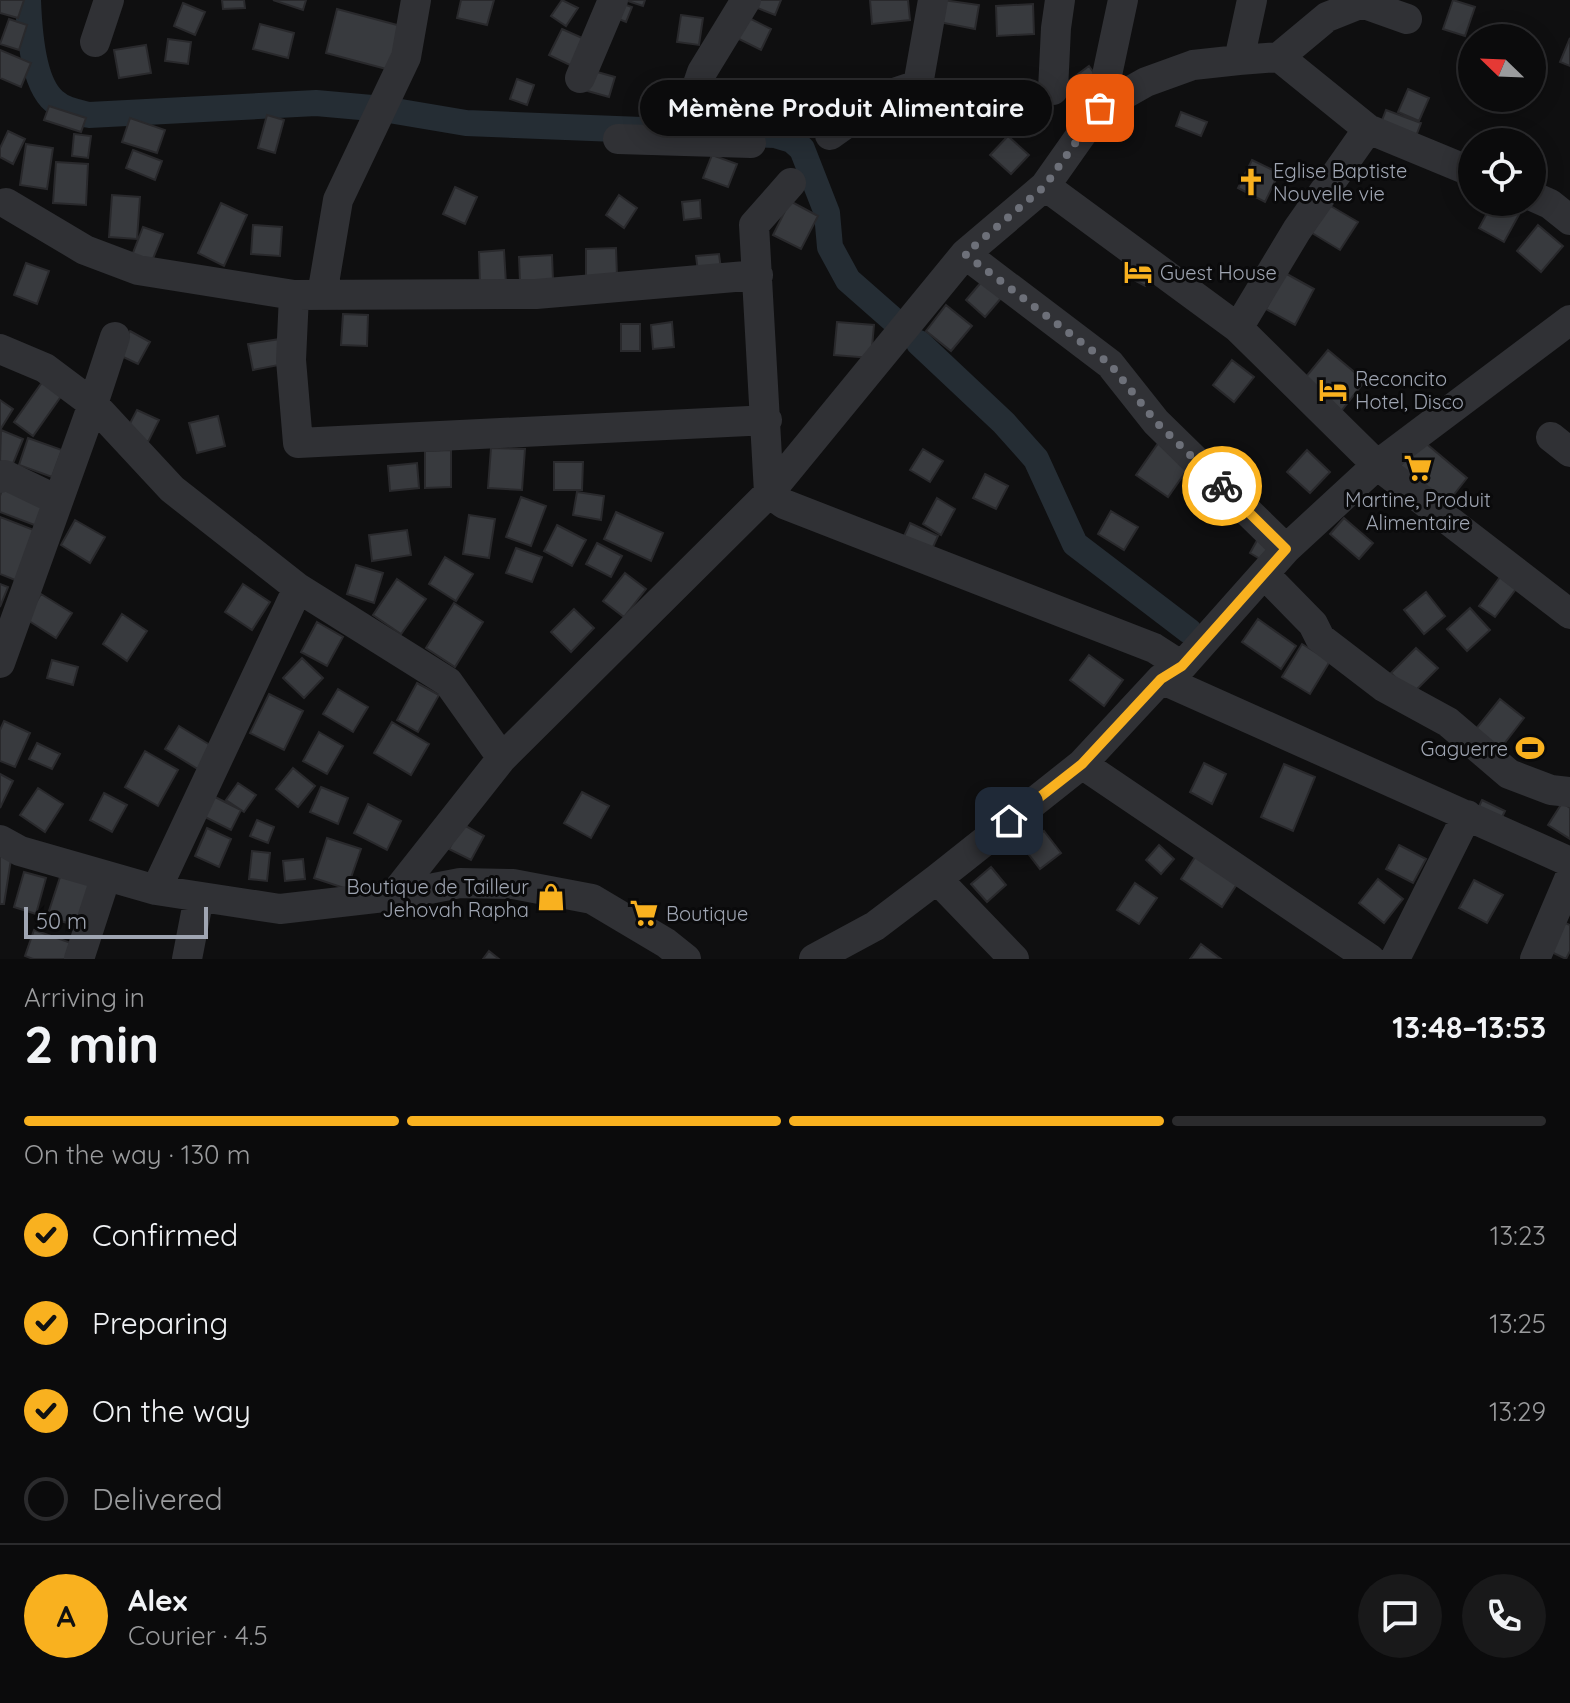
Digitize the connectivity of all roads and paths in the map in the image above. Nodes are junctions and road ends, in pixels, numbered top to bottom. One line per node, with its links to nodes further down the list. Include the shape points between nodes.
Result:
1 (109, 0): 10 (street)
2 (416, 0): 29 (street, via 406,57 338,200)
3 (613, 0): 13 (street)
4 (746, 0): 17 (street, via 702,72)
5 (933, 0): 18 (street, via 918,85 885,96)
6 (1060, 0): 14 (street)
7 (1123, 0): 15 (street)
8 (1252, 0): 12 (street)
9 (1407, 19): 11 (street, via 1362,3 1327,17)
10 (95, 42)
11 (1279, 57): 12 (street); 16 (street)
12 (1239, 60): 15 (street, via 1193,65 1146,82)
13 (580, 78)
14 (1053, 90)
15 (1100, 108): 23 (street)
16 (1368, 129): 21 (street); 31 (street, via 1297,230)
17 (684, 134): 19 (street); 20 (street)
18 (830, 135)
19 (618, 139)
20 (751, 143)
21 (1458, 166)
22 (791, 183): 28 (street, via 754,225)
23 (1045, 186): 27 (street); 31 (street)
24 (1546, 202): 26 (street)
25 (6, 203): 29 (street, via 85,250 138,270)
26 (1570, 220)
27 (965, 254): 38 (street); 40 (street, via 1110,364 1156,422)
28 (758, 275): 29 (street, via 536,294); 35 (street)
29 (308, 295): 35 (street, via 291,360 298,443)
30 (1570, 320): 36 (street)
31 (1238, 328): 36 (street)
32 (115, 337): 34 (street)
33 (0, 349): 34 (street, via 45,368)
34 (93, 404): 39 (street); 42 (street, via 172,489)
35 (767, 420): 38 (street)
36 (1377, 465): 40 (street); 43 (street)
37 (0, 478): 39 (street, via 5,475)
38 (769, 493): 45 (street, via 784,504 1154,648); 46 (street)
39 (57, 500): 44 (street)
40 (1286, 549): 41 (street)
41 (1264, 574): 45 (street); 48 (street, via 1320,638 1384,687 1448,722 1509,774)
42 (298, 588): 46 (street, via 448,682); 55 (street)
43 (1570, 614)
44 (0, 663)
45 (1172, 673): 47 (street); 49 (street)
46 (502, 758): 56 (street)
47 (1082, 764): 54 (street); 63 (street)
48 (1570, 792)
49 (1467, 815): 51 (street); 64 (street)
50 (0, 840): 52 (street)
51 (1570, 862)
52 (106, 876): 55 (street); 58 (street)
53 (1570, 877): 65 (street)
54 (937, 879): 61 (street, via 875,926); 62 (street)
55 (156, 890): 57 (street)
56 (393, 896): 57 (street, via 280,909); 60 (street, via 460,883 513,884 592,899)
57 (199, 897): 59 (street)
58 (79, 959)
59 (187, 959)
60 (686, 959)
61 (814, 959)
62 (1014, 959)
63 (1370, 959)
64 (1395, 959)
65 (1535, 959)

